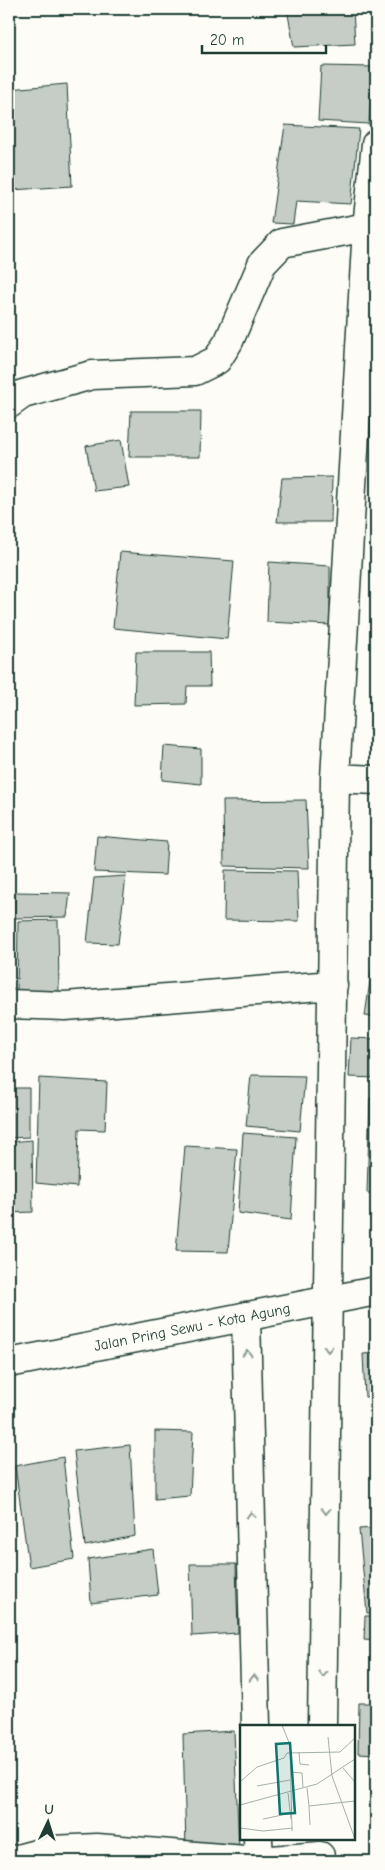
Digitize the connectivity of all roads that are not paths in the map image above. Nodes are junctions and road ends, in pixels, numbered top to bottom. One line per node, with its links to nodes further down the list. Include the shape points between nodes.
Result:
1 (376, 144): 2 (main road)
2 (372, 227): 3 (main road, via 282,243 262,264 229,342 217,360 195,371 92,375 23,394); 4 (main road)
3 (9, 404)
4 (335, 778): 5 (main road); 6 (main road)
5 (376, 780)
6 (333, 985): 7 (main road, via 64,1006); 9 (main road)
7 (9, 1004)
8 (376, 1291): 9 (main road, Jalan Pring Sewu - Kota Agung)
9 (329, 1300): 10 (main road, Jalan Pring Sewu - Kota Agung); 13 (main road, one-way to 13)
10 (246, 1316): 11 (main road, Jalan Pring Sewu - Kota Agung); 12 (main road, one-way to 10)
11 (9, 1363)
12 (256, 1725)
13 (322, 1725)
14 (258, 1840): 17 (main road)
15 (320, 1852): 17 (main road)
16 (10, 1861): 17 (main road, via 51,1850 97,1848)
17 (259, 1861)

